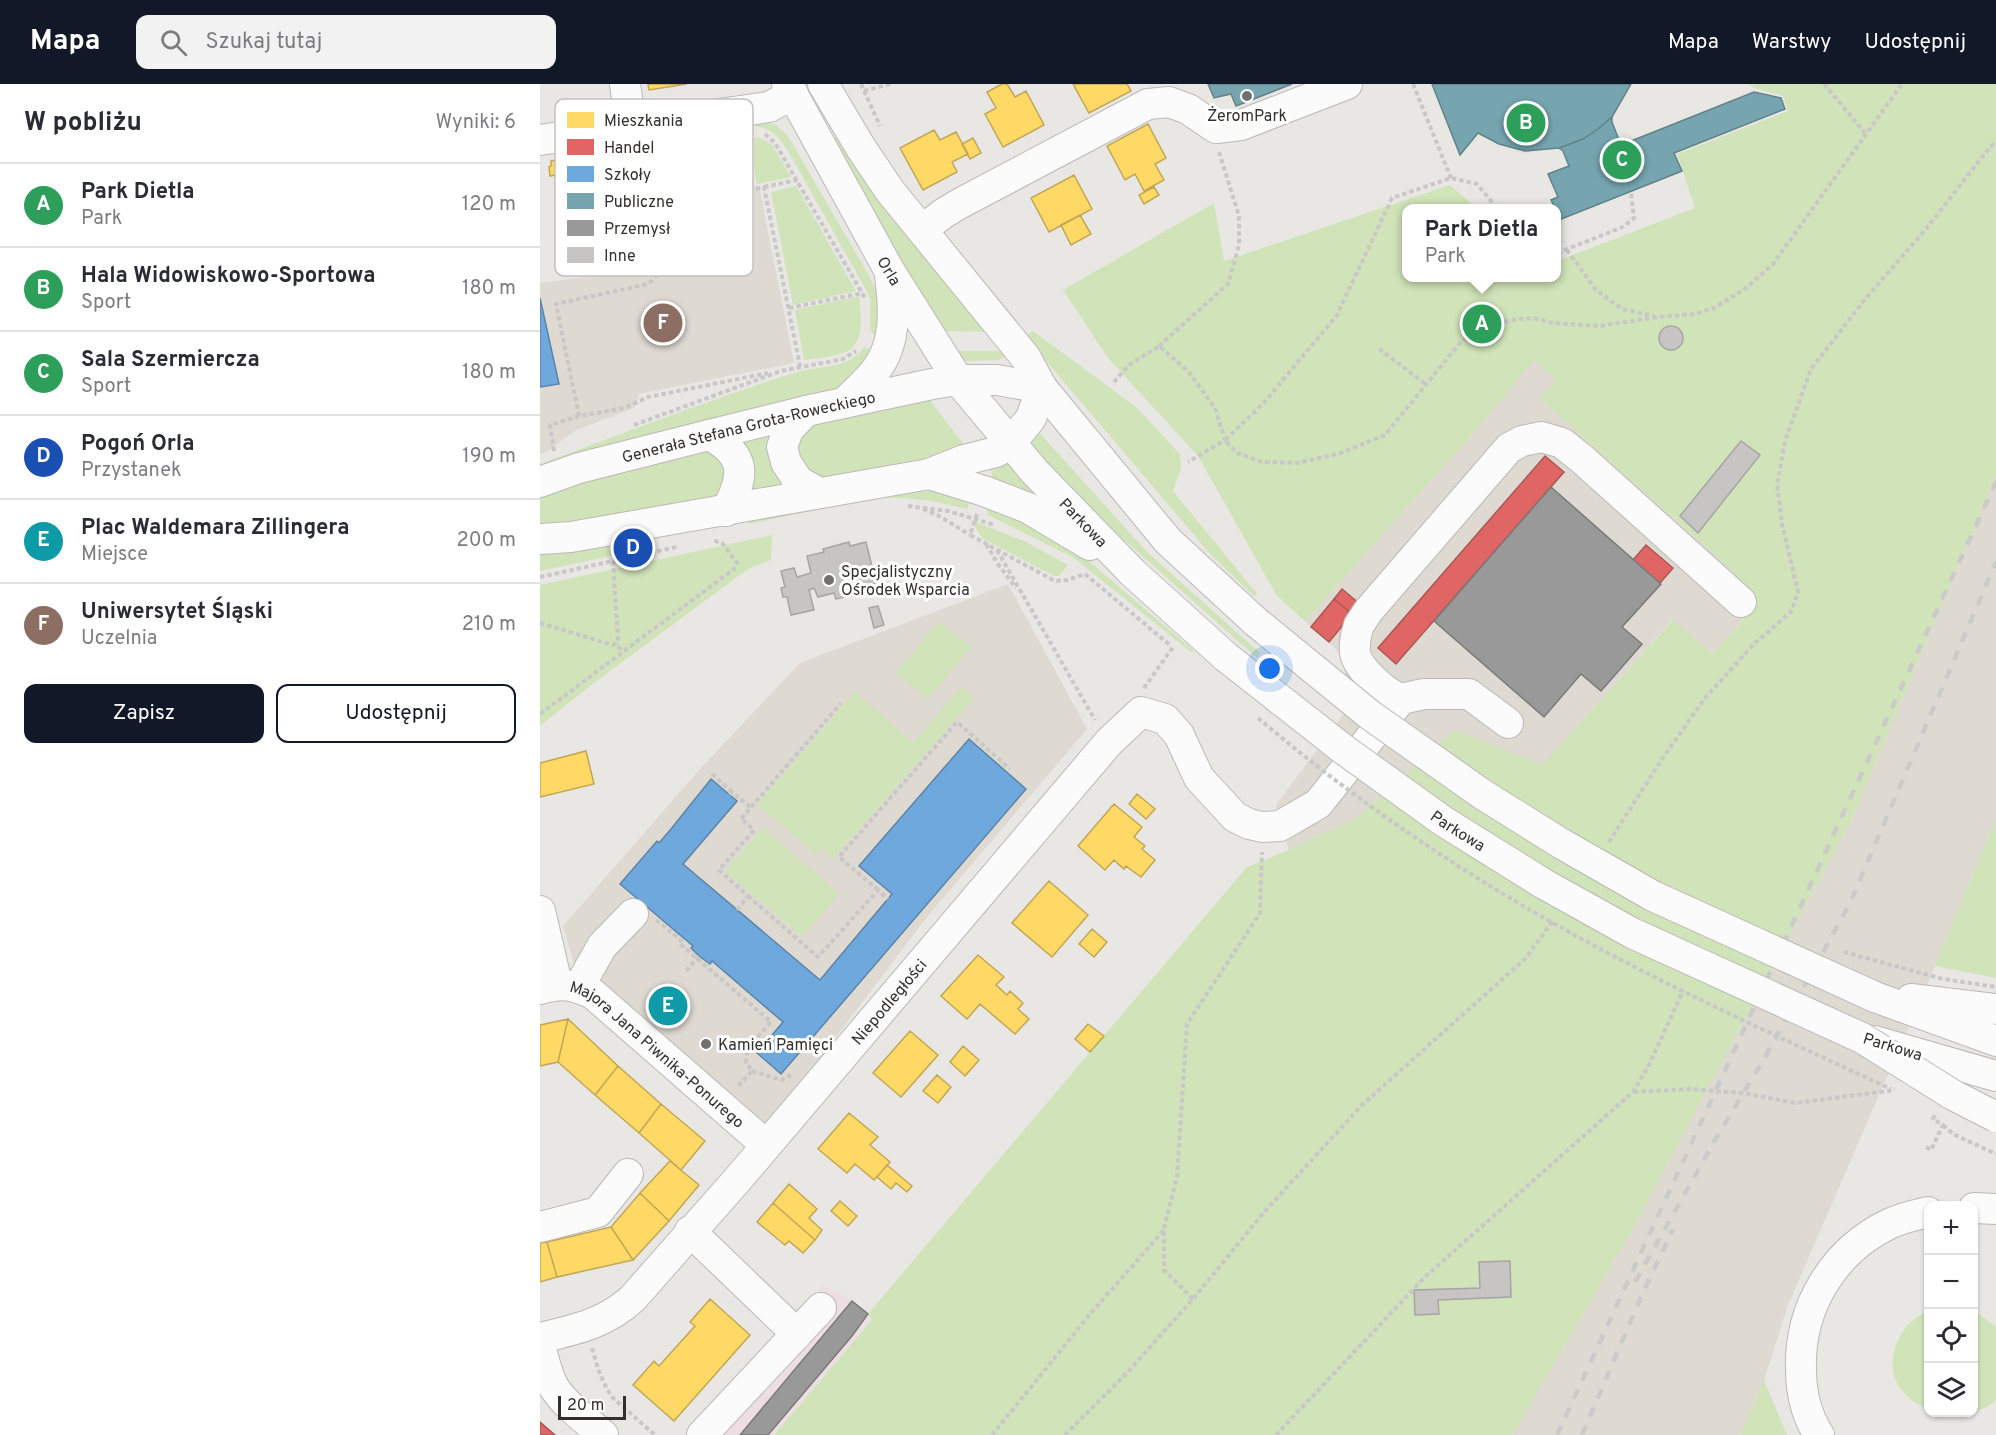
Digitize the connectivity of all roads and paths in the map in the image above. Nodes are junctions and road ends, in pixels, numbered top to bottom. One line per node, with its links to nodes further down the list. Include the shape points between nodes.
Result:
1 (625, 84): 11 (street)
2 (823, 84): 26 (street, via 878,174)
3 (861, 84): 10 (path)
4 (890, 84): 10 (path)
5 (1347, 84): 13 (street, via 1240,125)
6 (1413, 84): 20 (path)
7 (1824, 84): 16 (path)
8 (1902, 84): 16 (path)
9 (790, 89): 12 (street); 29 (street, Orla)
10 (864, 90): 15 (path)
11 (627, 99)
12 (753, 116)
13 (1216, 128): 26 (street, via 1188,109 1169,102 1148,104 959,204); 35 (path, via 1218,150 1239,216 1239,245 1228,284)
14 (753, 129): 21 (path, via 775,142)
15 (882, 134)
16 (1866, 134): 34 (path, via 1773,264 1746,288 1714,308)
17 (555, 138): 18 (street)
18 (540, 140)
19 (1996, 142): 56 (path, via 1810,369 1785,441)
20 (1451, 178): 25 (path, via 1477,184); 49 (path, via 1392,198 1337,315 1263,404)
21 (797, 180): 22 (path); 31 (path)
22 (765, 187): 23 (path); 33 (path)
23 (753, 189)
24 (1631, 193): 27 (path, via 1634,218)
25 (1494, 204)
26 (922, 230): 43 (street, via 1026,358)
27 (1567, 250): 28 (path); 34 (path, via 1596,290 1622,309)
28 (1561, 252)
29 (889, 270): 36 (street, via 893,302); 40 (street, Orla)
30 (656, 276): 46 (path, via 648,284 556,304)
31 (863, 293): 32 (path); 33 (path)
32 (865, 304)
33 (789, 309): 38 (path)
34 (1657, 317): 42 (path, via 1600,326 1533,318 1511,320 1481,330 1460,343)
35 (1159, 346): 41 (path, via 1129,365); 49 (path, via 1188,371 1215,408)
36 (888, 348): 38 (path, via 862,340 856,352 843,359); 44 (street, via 877,370)
37 (1379, 349): 42 (path)
38 (800, 366): 39 (path)
39 (781, 371): 46 (path); 47 (path)
40 (958, 380): 43 (street, Generała Stefana Grota-Roweckiego, via 997,380); 44 (street, Generała Stefana Grota-Roweckiego); 50 (street, Orla)
41 (1114, 382)
42 (1427, 385): 49 (path, via 1385,435 1338,454 1297,463 1263,462 1237,453)
43 (1041, 388): 50 (street, via 1031,418); 104 (street, bridge, via 1168,541 1256,622 1370,715 1482,794 1653,896)
44 (844, 403): 45 (street, Generała Stefana Grota-Roweckiego)
45 (806, 411): 48 (street, Generała Stefana Grota-Roweckiego); 57 (street, via 788,430 782,447 798,481)
46 (579, 416): 52 (path, via 550,425)
47 (626, 428)
48 (709, 435): 54 (street, Generała Stefana Grota-Roweckiego, via 579,468); 59 (street, via 734,453 741,474)
49 (1226, 440): 53 (path)
50 (1010, 444): 55 (street); 68 (street, Parkowa)
51 (564, 450): 52 (path)
52 (554, 453): 54 (path)
53 (1188, 462)
54 (544, 469)
55 (929, 474): 57 (street); 68 (street, via 1028,508)
56 (1777, 484)
57 (819, 493): 59 (street)
58 (913, 506): 61 (path)
59 (726, 512): 62 (street)
60 (975, 520): 61 (path)
61 (970, 535): 65 (path)
62 (540, 539)
63 (705, 541): 75 (path, via 722,543 737,562 734,569)
64 (687, 544): 67 (path)
65 (986, 544): 66 (path); 70 (path)
66 (996, 549): 70 (path); 74 (path, via 1055,581 1084,574)
67 (612, 562): 69 (path); 73 (path)
68 (1133, 573): 106 (street, Parkowa, bridge, via 1226,657 1443,821 1632,933)
69 (540, 577)
70 (1023, 597): 83 (path)
71 (1741, 602): 79 (street, via 1562,443 1542,437 1522,441 1509,448 1480,479 1359,625 1354,640 1355,656 1379,686)
72 (540, 623): 73 (path)
73 (616, 644): 75 (path)
74 (1173, 647): 76 (path); 78 (path)
75 (623, 652): 81 (path)
76 (1182, 654)
77 (1705, 698): 90 (path)
78 (1144, 699): 87 (street, via 1179,735 1199,778 1235,817); 117 (street, Niepodległości)
79 (1401, 699): 82 (street, via 1424,694 1469,694); 87 (street, via 1318,804 1280,826)
80 (841, 703): 86 (path)
81 (540, 714)
82 (1508, 723)
83 (1100, 727)
84 (1010, 769): 91 (path, via 957,722 839,857)
85 (712, 774): 86 (path)
86 (751, 808): 92 (path, via 741,819 754,830 719,870)
87 (1262, 828): 125 (path, via 1260,913 1187,1024 1177,1177)
88 (1605, 840): 89 (path)
89 (1614, 846)
90 (1604, 849)
91 (878, 890): 92 (path, via 818,957); 93 (path)
92 (748, 896): 95 (path)
93 (888, 899)
94 (540, 910): 101 (street)
95 (738, 910)
96 (1558, 913): 127 (path, via 1526,958 1361,1106 1265,1211)
97 (633, 914): 99 (path, via 641,907); 101 (street)
98 (1837, 949): 102 (path, bridge, via 1943,979)
99 (698, 957): 100 (path); 109 (path, via 771,1022 748,1047 746,1062)
100 (686, 971)
101 (559, 987): 117 (street, Majora Jana Piwnika-Ponurego, via 593,994 608,1005)
102 (1996, 987)
103 (1683, 991): 113 (path)
104 (1875, 997): 105 (street); 107 (street)
105 (1996, 1008)
106 (1862, 1038): 110 (street, Parkowa, bridge); 114 (street, bridge)
107 (1996, 1041)
108 (799, 1070): 109 (path, via 782,1080)
109 (752, 1071): 111 (path)
110 (1996, 1076)
111 (736, 1088)
112 (1877, 1091): 113 (path, via 1795,1103 1743,1093 1690,1089)
113 (1633, 1092): 138 (path, via 1425,1277)
114 (1996, 1117)
115 (1933, 1119): 116 (path)
116 (1943, 1125): 118 (path, via 1931,1150); 119 (path, via 1953,1134)
117 (766, 1145): 126 (street, Niepodległości)
118 (1926, 1147)
119 (1996, 1154)
120 (628, 1174): 124 (street, via 598,1212)
121 (1978, 1208): 122 (street)
122 (1996, 1209)
123 (1924, 1213): 139 (street, via 1890,1223 1860,1242 1832,1269 1812,1304 1802,1342 1801,1380 1806,1406)
124 (540, 1227)
125 (1164, 1229): 127 (path, via 1164,1270); 136 (path)
126 (690, 1231): 129 (street); 130 (street, Niepodległości, via 633,1299 615,1313 586,1327)
127 (1193, 1299): 137 (path)
128 (821, 1308): 129 (street)
129 (797, 1334): 135 (street)
130 (540, 1338)
131 (540, 1345): 133 (street, via 555,1389)
132 (596, 1361): 134 (path, via 613,1398)
133 (603, 1435)
134 (655, 1435)
135 (702, 1435)
136 (992, 1435)
137 (1065, 1435)
138 (1276, 1435)
139 (1819, 1435)

